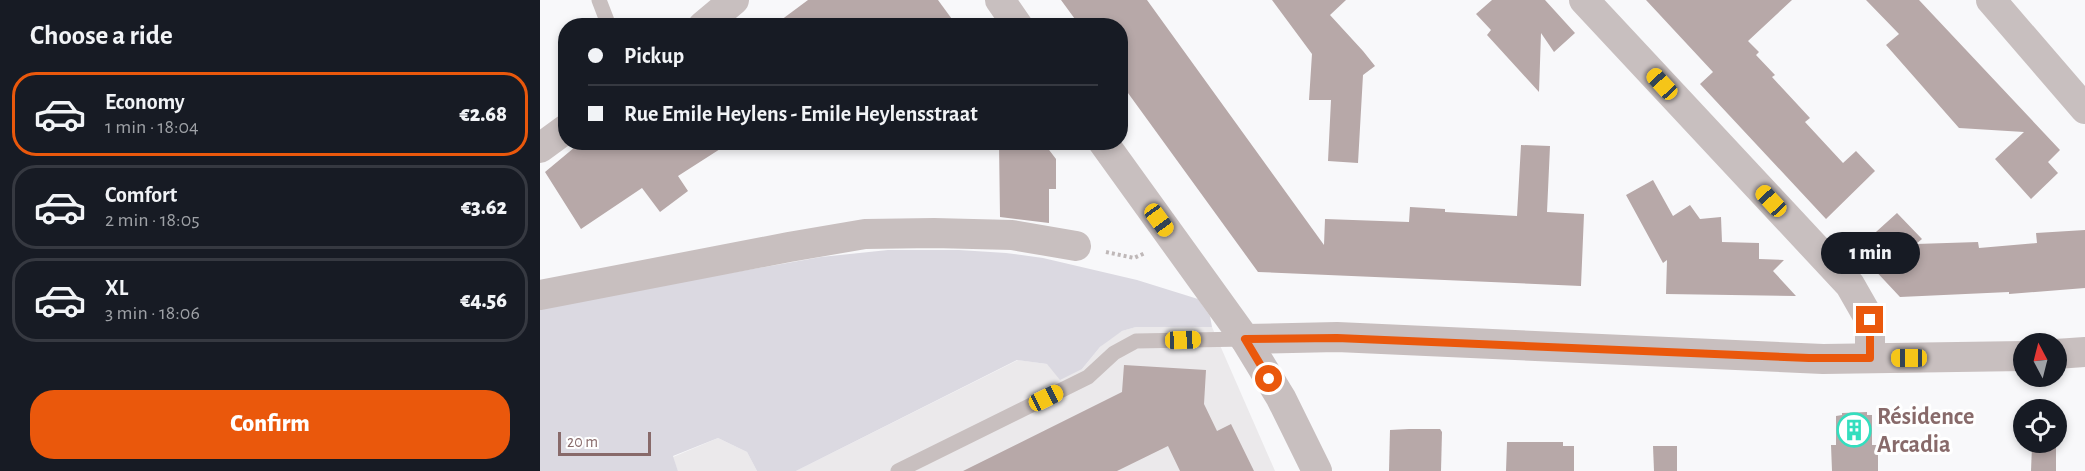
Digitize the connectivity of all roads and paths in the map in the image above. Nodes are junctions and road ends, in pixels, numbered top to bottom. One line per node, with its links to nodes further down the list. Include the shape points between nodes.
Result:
1 (599, 0): 6 (lane)
2 (735, 0): 7 (street)
3 (1000, 0): 8 (street)
4 (1584, 0): 20 (street, via 1850,285 1870,320)
5 (1991, 0): 9 (street)
6 (606, 18)
7 (713, 18)
8 (1012, 18)
9 (2085, 109)
10 (558, 135): 11 (street)
11 (540, 148)
12 (1109, 150): 13 (street)
13 (1173, 240): 14 (path, via 1134,258); 16 (street)
14 (1076, 246): 15 (street, via 1012,235 866,234)
15 (540, 295)
16 (1245, 339): 20 (street, via 1337,338 1816,359); 21 (lane, via 1136,341 1114,353 1088,377); 22 (street, via 1281,398)
17 (2085, 352): 18 (street)
18 (2067, 353)
19 (2013, 356): 20 (street)
20 (1870, 358)
21 (898, 471)
22 (1317, 471)

